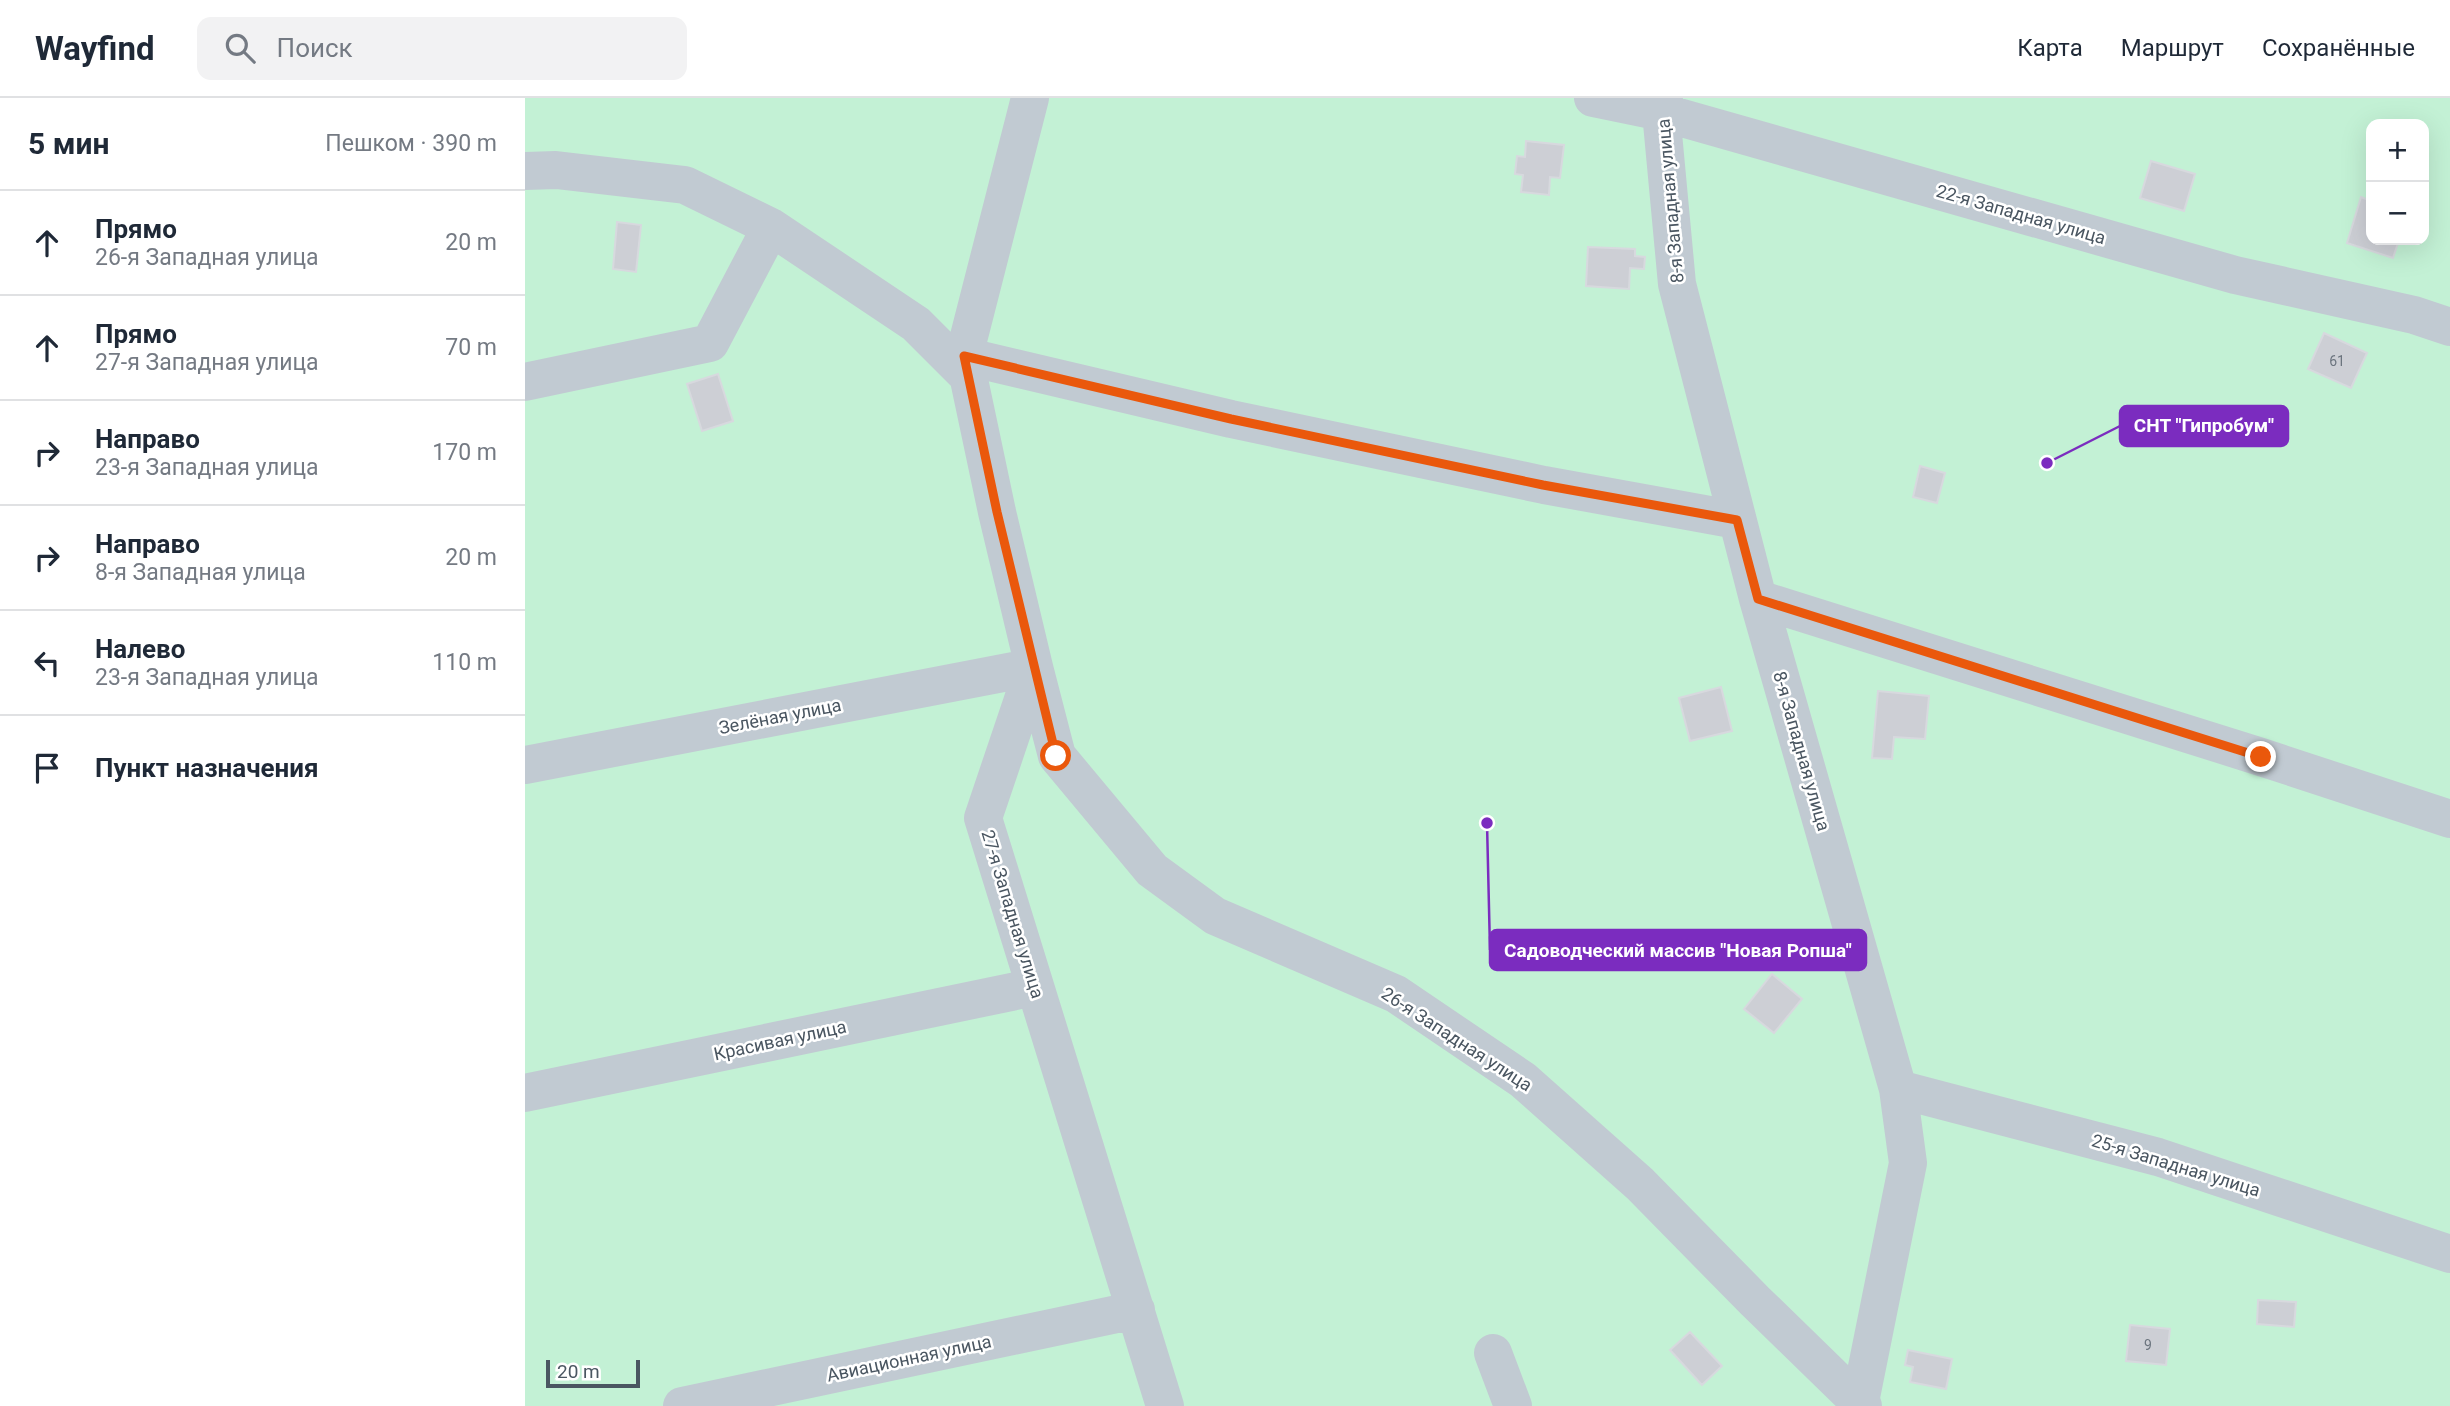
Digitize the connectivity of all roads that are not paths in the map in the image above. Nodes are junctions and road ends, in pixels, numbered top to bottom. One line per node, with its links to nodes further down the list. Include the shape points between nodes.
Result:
1 (1030, 98): 7 (street)
2 (1593, 98): 3 (street, 22-я Западная улица)
3 (1663, 105): 6 (street, 22-я Западная улица, via 2235,275); 9 (street, 8-я Западная улица, via 1677,284)
4 (525, 171): 5 (street, via 556,170 685,185)
5 (771, 227): 7 (street, via 916,324); 8 (street, via 710,343)
6 (2450, 327)
7 (966, 366): 9 (street, via 1543,485); 11 (street)
8 (525, 382)
9 (1737, 520): 10 (street, 8-я Западная улица)
10 (1758, 599): 13 (street); 15 (street, 8-я Западная улица)
11 (1034, 667): 12 (street, Зелёная улица); 14 (street, 27-я Западная улица, via 983,818); 20 (street, 26-я Западная улица, via 1056,756 1152,870 1215,916 1396,994 1523,1080 1640,1184)
12 (525, 765)
13 (2450, 819)
14 (1035, 988): 16 (street, Красивая улица); 18 (street, 27-я Западная улица)
15 (1898, 1088): 17 (street, 25-я Западная улица, via 2158,1157); 20 (street, 8-я Западная улица, via 1908,1163)
16 (525, 1093)
17 (2450, 1254)
18 (1136, 1310): 21 (street, Авиационная улица); 22 (street, 27-я Западная улица)
19 (1493, 1353): 23 (street)
20 (1862, 1404)
21 (682, 1406)
22 (1165, 1406)
23 (1513, 1406)

